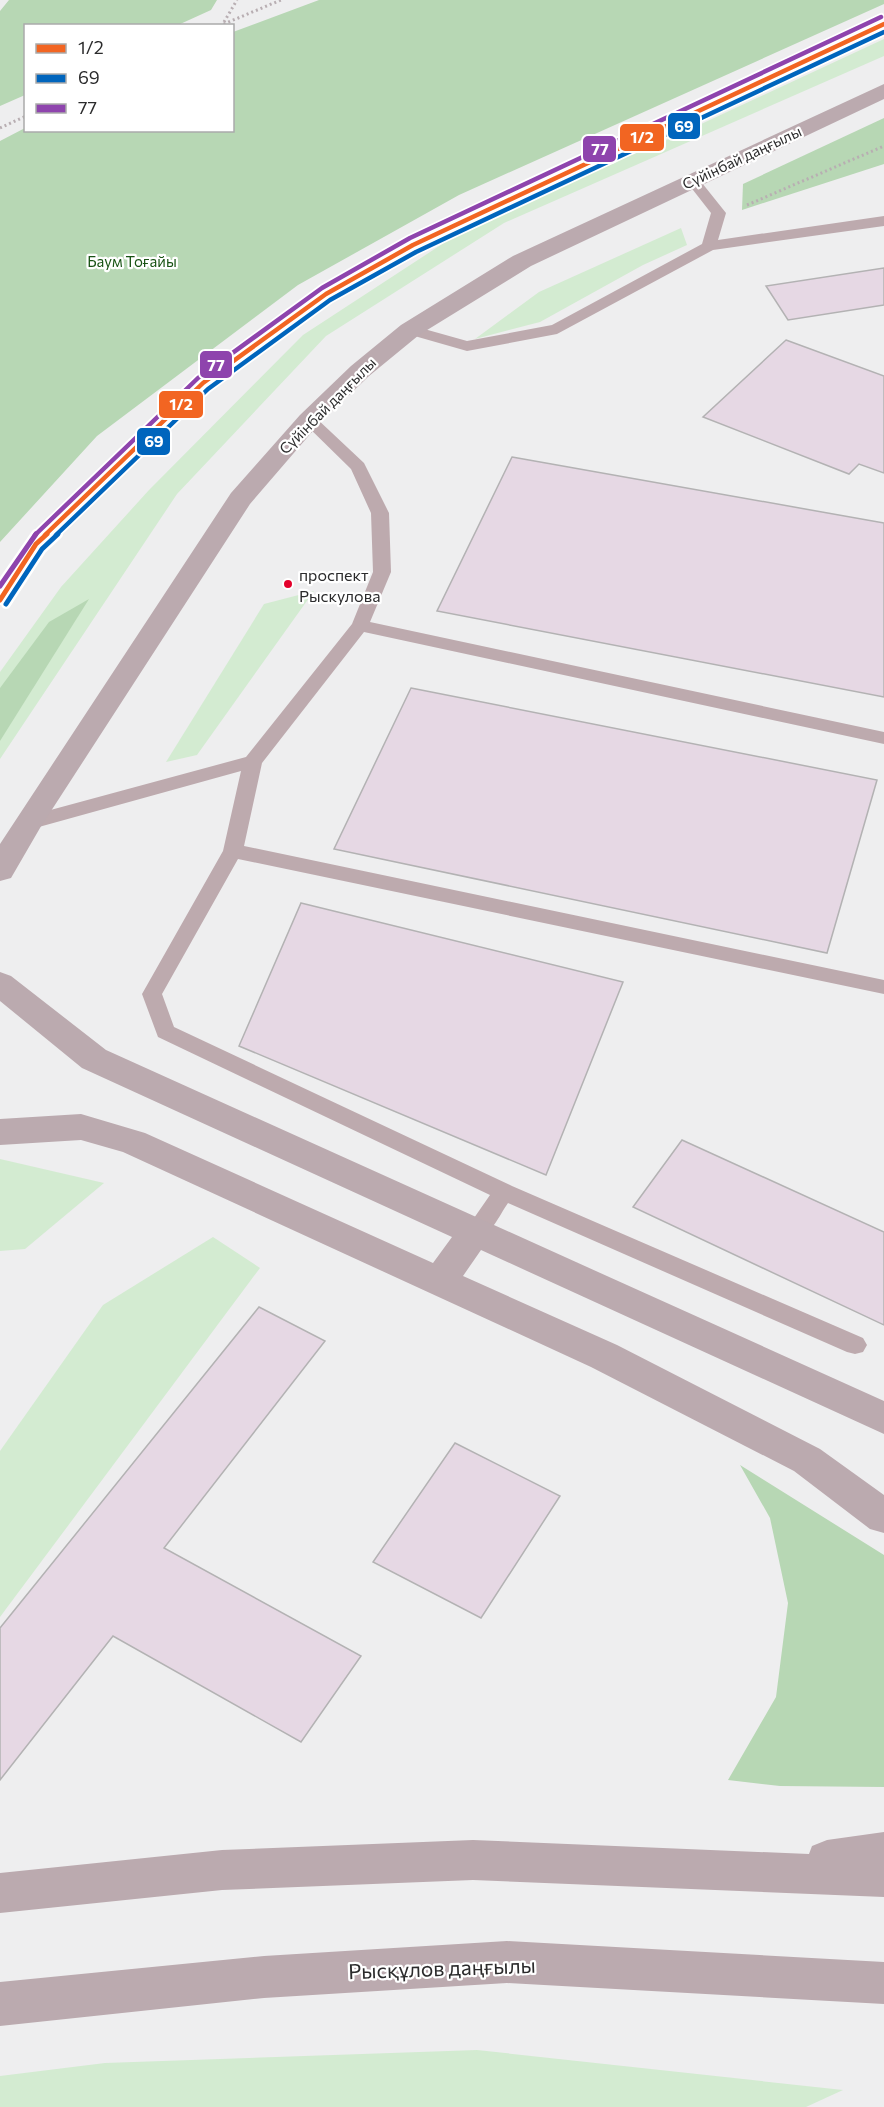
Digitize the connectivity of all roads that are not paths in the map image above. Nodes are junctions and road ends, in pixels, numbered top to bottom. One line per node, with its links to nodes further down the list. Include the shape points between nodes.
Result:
1 (884, 92): 2 (main road, Сүйінбай даңғылы)
2 (693, 180): 4 (lane, via 719,213); 5 (main road, Сүйінбай даңғылы, via 522,261)
3 (884, 221): 4 (lane)
4 (709, 246): 5 (lane, via 557,329 467,346)
5 (410, 330): 6 (main road, Сүйінбай даңғылы, via 360,370)
6 (309, 420): 7 (lane, via 358,467 380,513 382,572); 10 (main road, Сүйінбай даңғылы, via 240,499)
7 (360, 625): 8 (lane); 9 (lane)
8 (884, 738)
9 (254, 762): 10 (lane); 11 (lane)
10 (28, 823): 12 (main road, Сүйінбай даңғылы)
11 (233, 851): 14 (lane); 16 (lane, via 152,994 165,1032)
12 (0, 870)
13 (0, 984): 17 (main road, via 94,1059)
14 (884, 987)
15 (0, 1132): 18 (main road, via 81,1127 133,1142)
16 (504, 1192): 17 (lane); 19 (lane)
17 (476, 1231): 18 (main road); 20 (main road)
18 (440, 1280): 21 (main road, via 604,1356 807,1460)
19 (855, 1344)
20 (884, 1418)
21 (884, 1517)
22 (884, 1852): 23 (main road)
23 (742, 1872): 24 (main road); 25 (main road, via 473,1860 222,1870)
24 (884, 1877)
25 (0, 1893)
26 (884, 1983): 27 (main road, Рысқұлов даңғылы, via 507,1962 264,1977)
27 (0, 2004)

